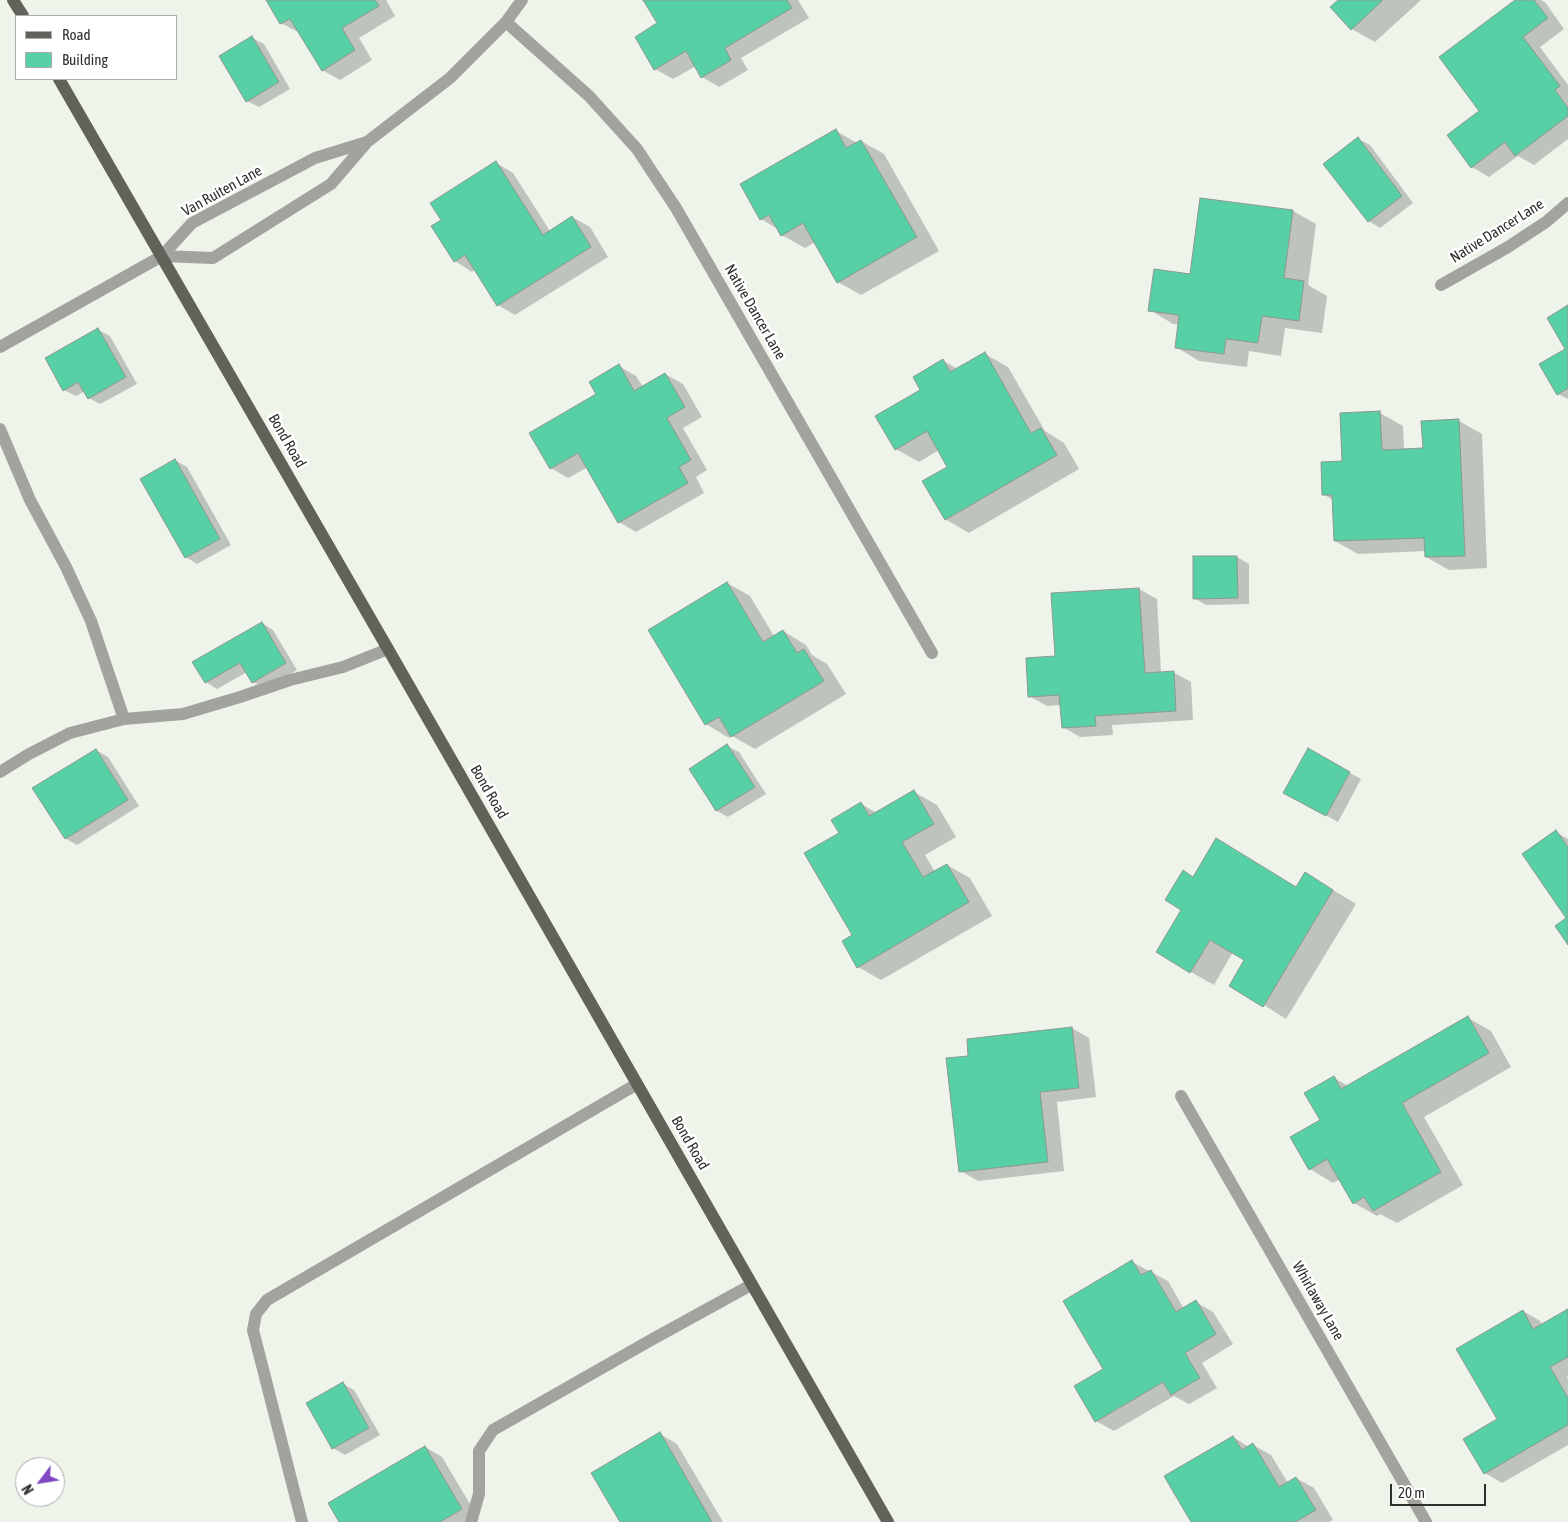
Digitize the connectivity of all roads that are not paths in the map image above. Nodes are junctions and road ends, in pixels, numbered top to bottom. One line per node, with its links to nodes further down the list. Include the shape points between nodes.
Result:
1 (13, 0): 3 (main road)
2 (522, 0): 4 (street, Van Ruiten Lane)
3 (22, 15)
4 (506, 22): 6 (street, Van Ruiten Lane, via 450,78); 13 (street, Native Dancer Lane, via 589,96 637,149 652,171)
5 (60, 80): 8 (main road, Bond Road)
6 (368, 142): 8 (street, Van Ruiten Lane, via 315,158 192,222); 8 (street, Van Ruiten Lane, via 331,184 213,258)
7 (1568, 203): 9 (street, Native Dancer Lane, via 1516,242)
8 (162, 256): 10 (street); 12 (main road, Bond Road)
9 (1441, 285)
10 (0, 347)
11 (0, 429): 14 (street, via 30,500 91,621)
12 (388, 649): 14 (street, via 343,667 183,714); 16 (main road, Bond Road)
13 (932, 653)
14 (124, 719): 15 (street, via 70,733)
15 (0, 772)
16 (637, 1084): 18 (main road, Bond Road); 19 (street, via 266,1300 256,1314 253,1330)
17 (1181, 1096): 22 (street, Whirlaway Lane)
18 (751, 1285): 20 (street, via 493,1430 479,1451 479,1494); 21 (main road, Bond Road)
19 (302, 1522)
20 (471, 1522)
21 (888, 1522)
22 (1426, 1522)

